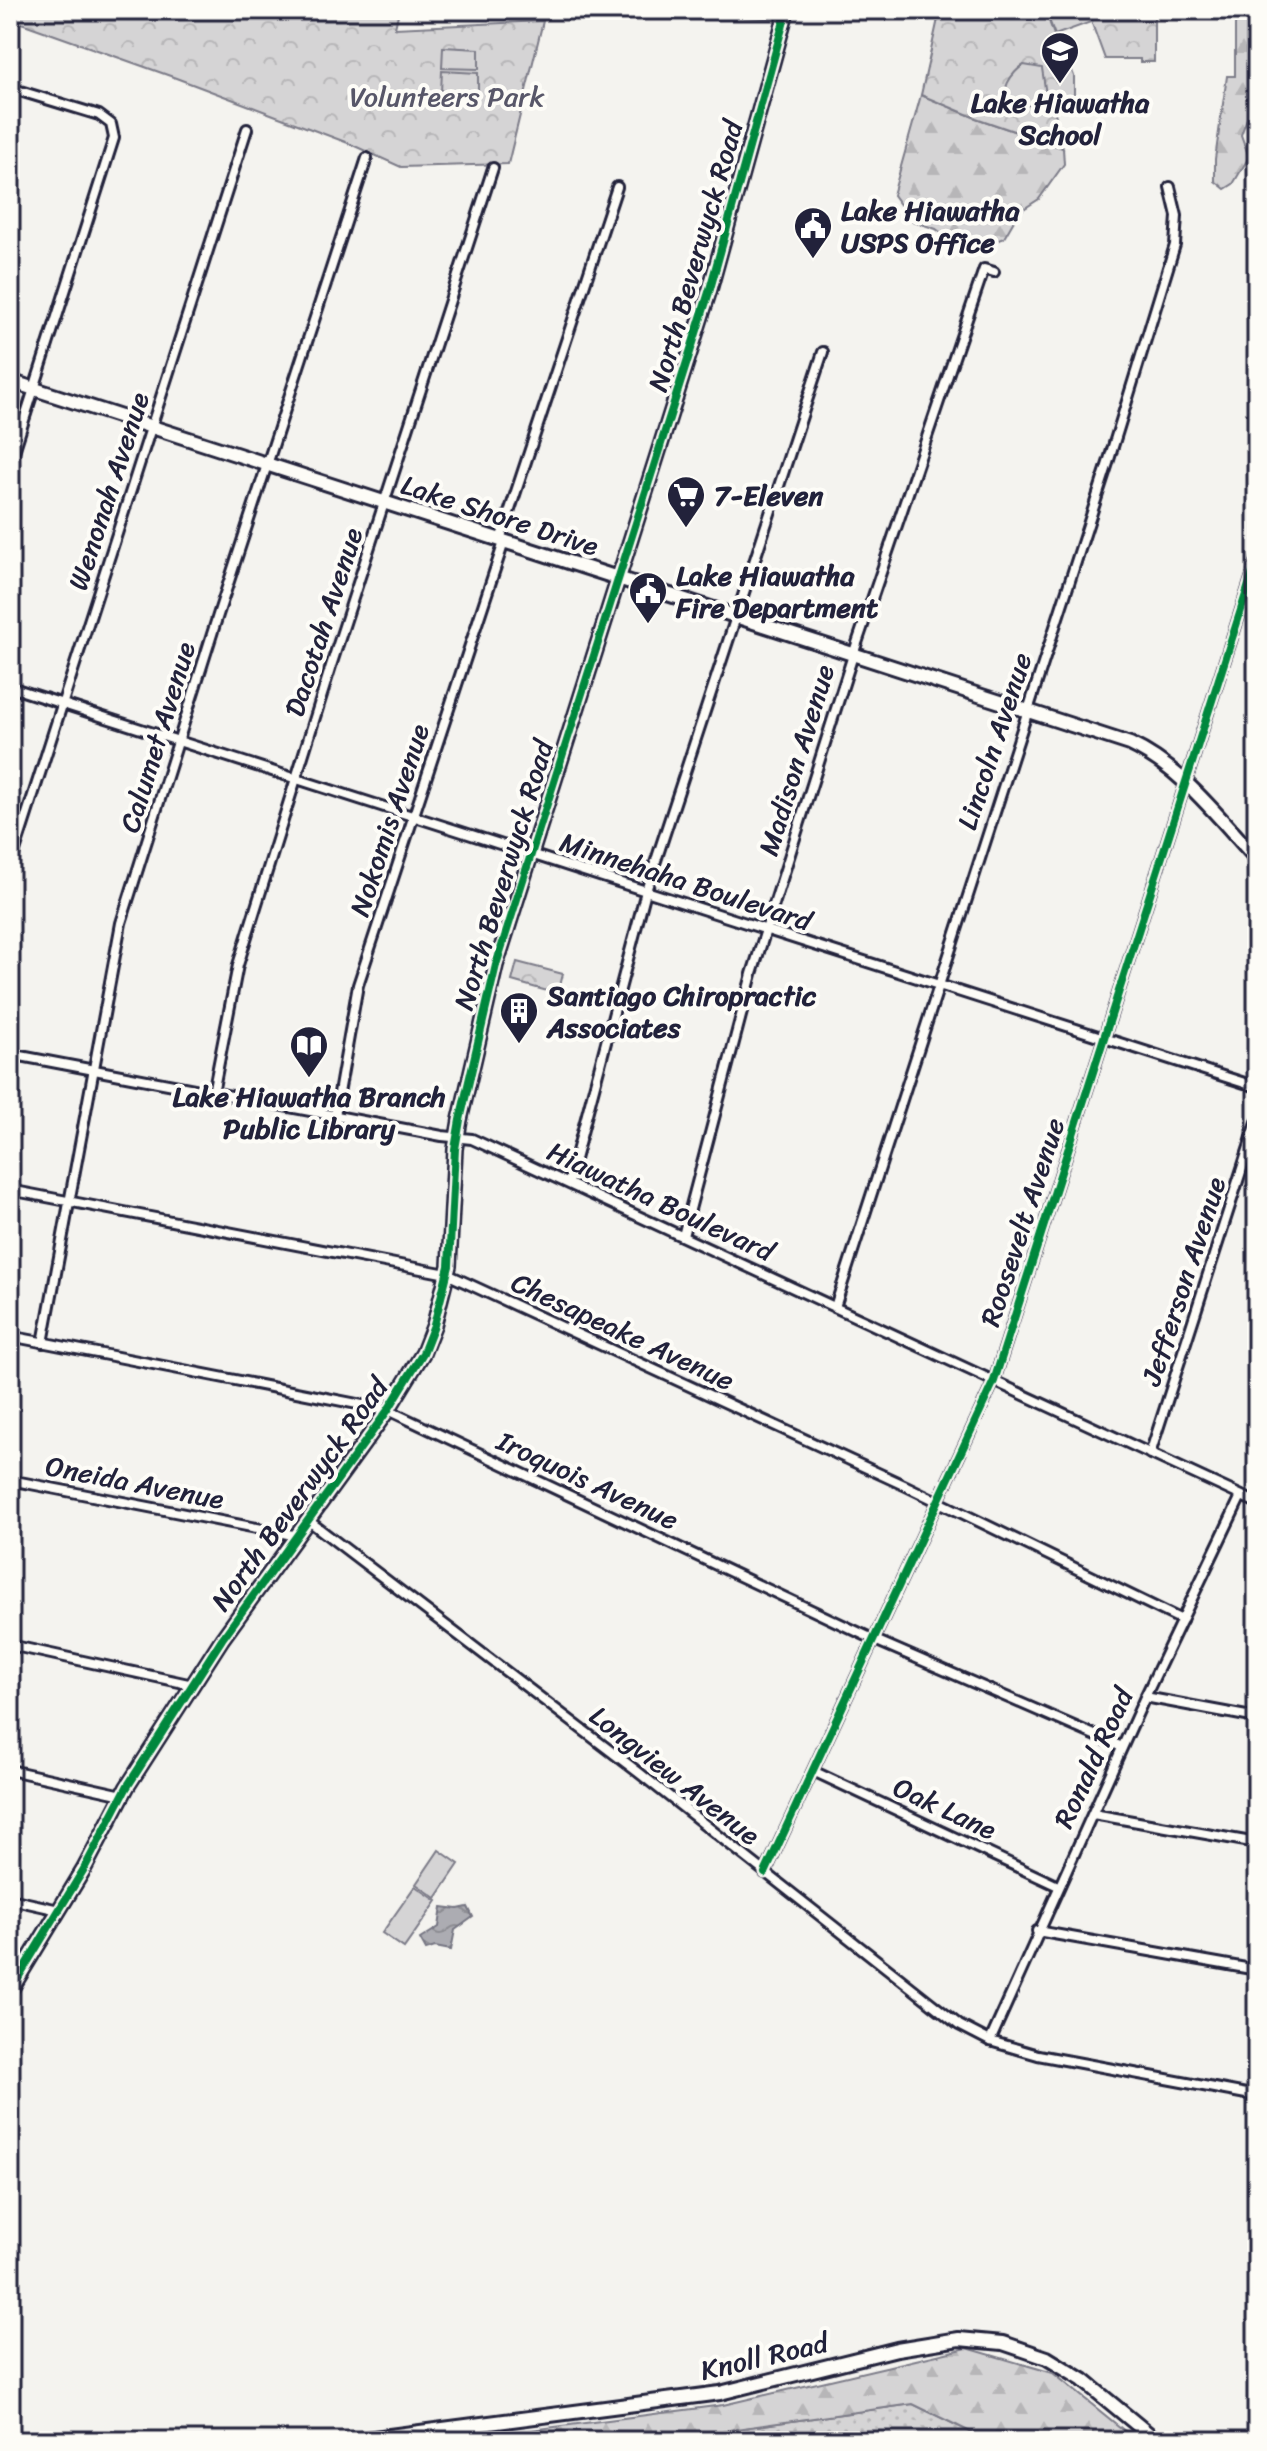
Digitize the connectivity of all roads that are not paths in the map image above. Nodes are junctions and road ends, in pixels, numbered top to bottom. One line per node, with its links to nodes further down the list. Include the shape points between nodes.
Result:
1 (701, 10): 2 (street)
2 (786, 11): 19 (street, North Beverwyck Road, via 710,289)
3 (10, 88): 12 (street, via 99,115 111,124 114,138)
4 (247, 129): 13 (street, Wenonah Avenue)
5 (367, 158): 15 (street, Calumet Avenue)
6 (493, 168): 16 (street, Dacotah Avenue)
7 (617, 187): 17 (street, Nokomis Avenue)
8 (1170, 187): 24 (street, Lincoln Avenue, via 1177,216 1175,245)
9 (994, 272): 21 (street, Madison Avenue, via 984,269)
10 (823, 352): 20 (street)
11 (10, 381): 12 (street, Lake Shore Drive)
12 (34, 389): 13 (street, Lake Shore Drive); 14 (street)
13 (152, 427): 15 (street, Lake Shore Drive); 23 (street, Wenonah Avenue)
14 (10, 464)
15 (268, 465): 16 (street, Lake Shore Drive); 25 (street, Calumet Avenue)
16 (384, 503): 17 (street, Lake Shore Drive); 26 (street, Dacotah Avenue)
17 (502, 541): 19 (street, Lake Shore Drive); 28 (street, Nokomis Avenue)
18 (1257, 560): 27 (street, Roosevelt Avenue)
19 (619, 578): 20 (street, Lake Shore Drive); 29 (street, North Beverwyck Road)
20 (736, 616): 21 (street, Lake Shore Drive); 32 (street)
21 (853, 655): 24 (street, Lake Shore Drive); 33 (street, Madison Avenue)
22 (10, 687): 23 (street, Minnehaha Boulevard)
23 (63, 704): 25 (street, Minnehaha Boulevard); 31 (street, Wenonah Avenue)
24 (1027, 709): 27 (street, Lake Shore Drive, via 1149,753); 34 (street, Lincoln Avenue)
25 (178, 741): 26 (street, Minnehaha Boulevard); 37 (street, Calumet Avenue, via 121,923)
26 (296, 778): 28 (street, Minnehaha Boulevard); 39 (street, Dacotah Avenue, via 238,965)
27 (1185, 782): 30 (street, Lake Shore Drive); 35 (street, Roosevelt Avenue)
28 (413, 816): 29 (street, Minnehaha Boulevard); 40 (street, Nokomis Avenue, via 358,985)
29 (531, 854): 32 (street, Minnehaha Boulevard); 42 (street, North Beverwyck Road, via 478,1034)
30 (1257, 859)
31 (10, 867)
32 (646, 891): 33 (street, Minnehaha Boulevard); 43 (street)
33 (766, 930): 34 (street, Minnehaha Boulevard); 46 (street, Madison Avenue)
34 (939, 985): 35 (street, Minnehaha Boulevard); 48 (street, Lincoln Avenue)
35 (1105, 1038): 38 (street, Minnehaha Boulevard); 51 (street, Roosevelt Avenue)
36 (10, 1054): 37 (street, Hiawatha Boulevard)
37 (92, 1070): 39 (street, Hiawatha Boulevard); 45 (street, Calumet Avenue)
38 (1257, 1087)
39 (213, 1093): 40 (street, Hiawatha Boulevard)
40 (335, 1116): 42 (street, Hiawatha Boulevard)
41 (1257, 1122): 53 (street, Jefferson Avenue)
42 (457, 1138): 43 (street, Hiawatha Boulevard, via 472,1139); 47 (street, North Beverwyck Road)
43 (569, 1182): 46 (street, Hiawatha Boulevard)
44 (10, 1190): 45 (street, Chesapeake Avenue)
45 (69, 1201): 47 (street, Chesapeake Avenue); 50 (street, Calumet Avenue)
46 (683, 1236): 48 (street, Hiawatha Boulevard)
47 (447, 1274): 52 (street, North Beverwyck Road, via 423,1353); 56 (street, Chesapeake Avenue)
48 (835, 1307): 51 (street, Hiawatha Boulevard)
49 (10, 1336): 50 (street, Iroquois Avenue)
50 (43, 1343): 52 (street, Iroquois Avenue)
51 (994, 1381): 53 (street, Hiawatha Boulevard); 56 (street, Roosevelt Avenue)
52 (388, 1410): 58 (street, North Beverwyck Road); 61 (street, Iroquois Avenue)
53 (1150, 1454): 55 (street, Hiawatha Boulevard)
54 (10, 1480): 59 (street, Oneida Avenue)
55 (1241, 1496): 57 (street, Hiawatha Boulevard); 60 (street, Ronald Road)
56 (938, 1502): 60 (street, Chesapeake Avenue); 61 (street, Roosevelt Avenue)
57 (1257, 1503)
58 (309, 1521): 59 (street, North Beverwyck Road); 72 (street, Longview Avenue)
59 (298, 1536): 63 (street, North Beverwyck Road)
60 (1182, 1620): 64 (street, Ronald Road)
61 (875, 1640): 66 (street, Iroquois Avenue); 68 (street, Roosevelt Avenue)
62 (10, 1645): 63 (street)
63 (193, 1685): 69 (street, North Beverwyck Road)
64 (1145, 1697): 65 (street); 66 (street, Ronald Road)
65 (1257, 1718)
66 (1122, 1747): 70 (street, Ronald Road)
67 (10, 1770): 69 (street)
68 (813, 1771): 72 (street, Roosevelt Avenue); 73 (street, Oak Lane)
69 (123, 1795): 75 (street, North Beverwyck Road)
70 (1093, 1814): 71 (street); 73 (street, Ronald Road)
71 (1257, 1843)
72 (765, 1873): 79 (street, Longview Avenue, via 959,2025)
73 (1058, 1886): 76 (street, Ronald Road)
74 (10, 1899): 75 (street)
75 (59, 1910): 78 (street, North Beverwyck Road)
76 (1037, 1931): 77 (street); 79 (street, Ronald Road)
77 (1257, 1970)
78 (10, 1991)
79 (990, 2041): 80 (street, Longview Avenue, via 1038,2055)
80 (1257, 2096)
81 (351, 2441): 82 (street, Knoll Road, via 720,2393 959,2339 1003,2343 1047,2358 1083,2380)
82 (1157, 2441)

